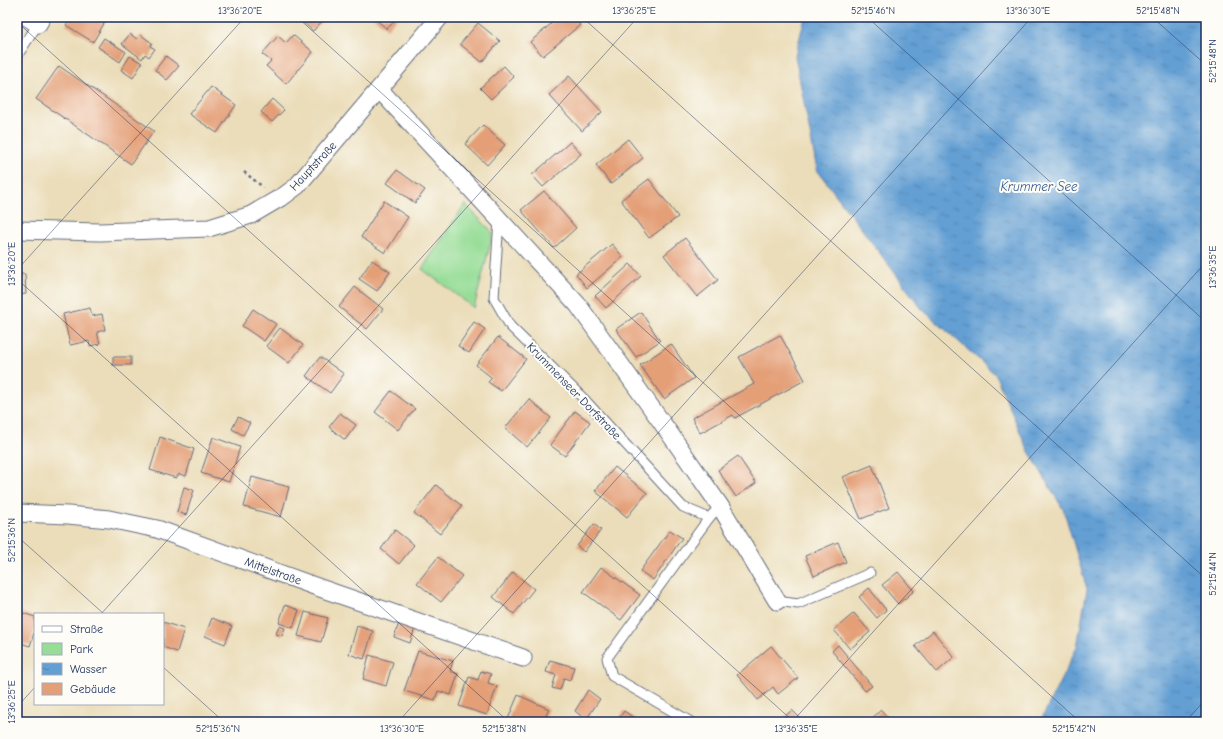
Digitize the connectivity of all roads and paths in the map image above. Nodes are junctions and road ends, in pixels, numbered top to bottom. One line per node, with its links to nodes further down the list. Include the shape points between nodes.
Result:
1 (440, 17): 4 (street, Hauptstraße)
2 (36, 19): 3 (lane)
3 (17, 56)
4 (379, 89): 5 (street); 6 (street, Hauptstraße, via 297,186 251,215 209,228 100,232)
5 (499, 219): 7 (street, via 578,305 670,434); 7 (lane, Krummenseer Dorfstraße, via 494,298 510,326 586,401 683,506)
6 (17, 230)
7 (714, 512): 10 (street); 12 (lane, via 607,658 612,676)
8 (17, 513): 11 (street, Mittelstraße, via 109,519 157,530)
9 (870, 573): 10 (lane, via 798,604)
10 (777, 601)
11 (523, 658)
12 (691, 722)

